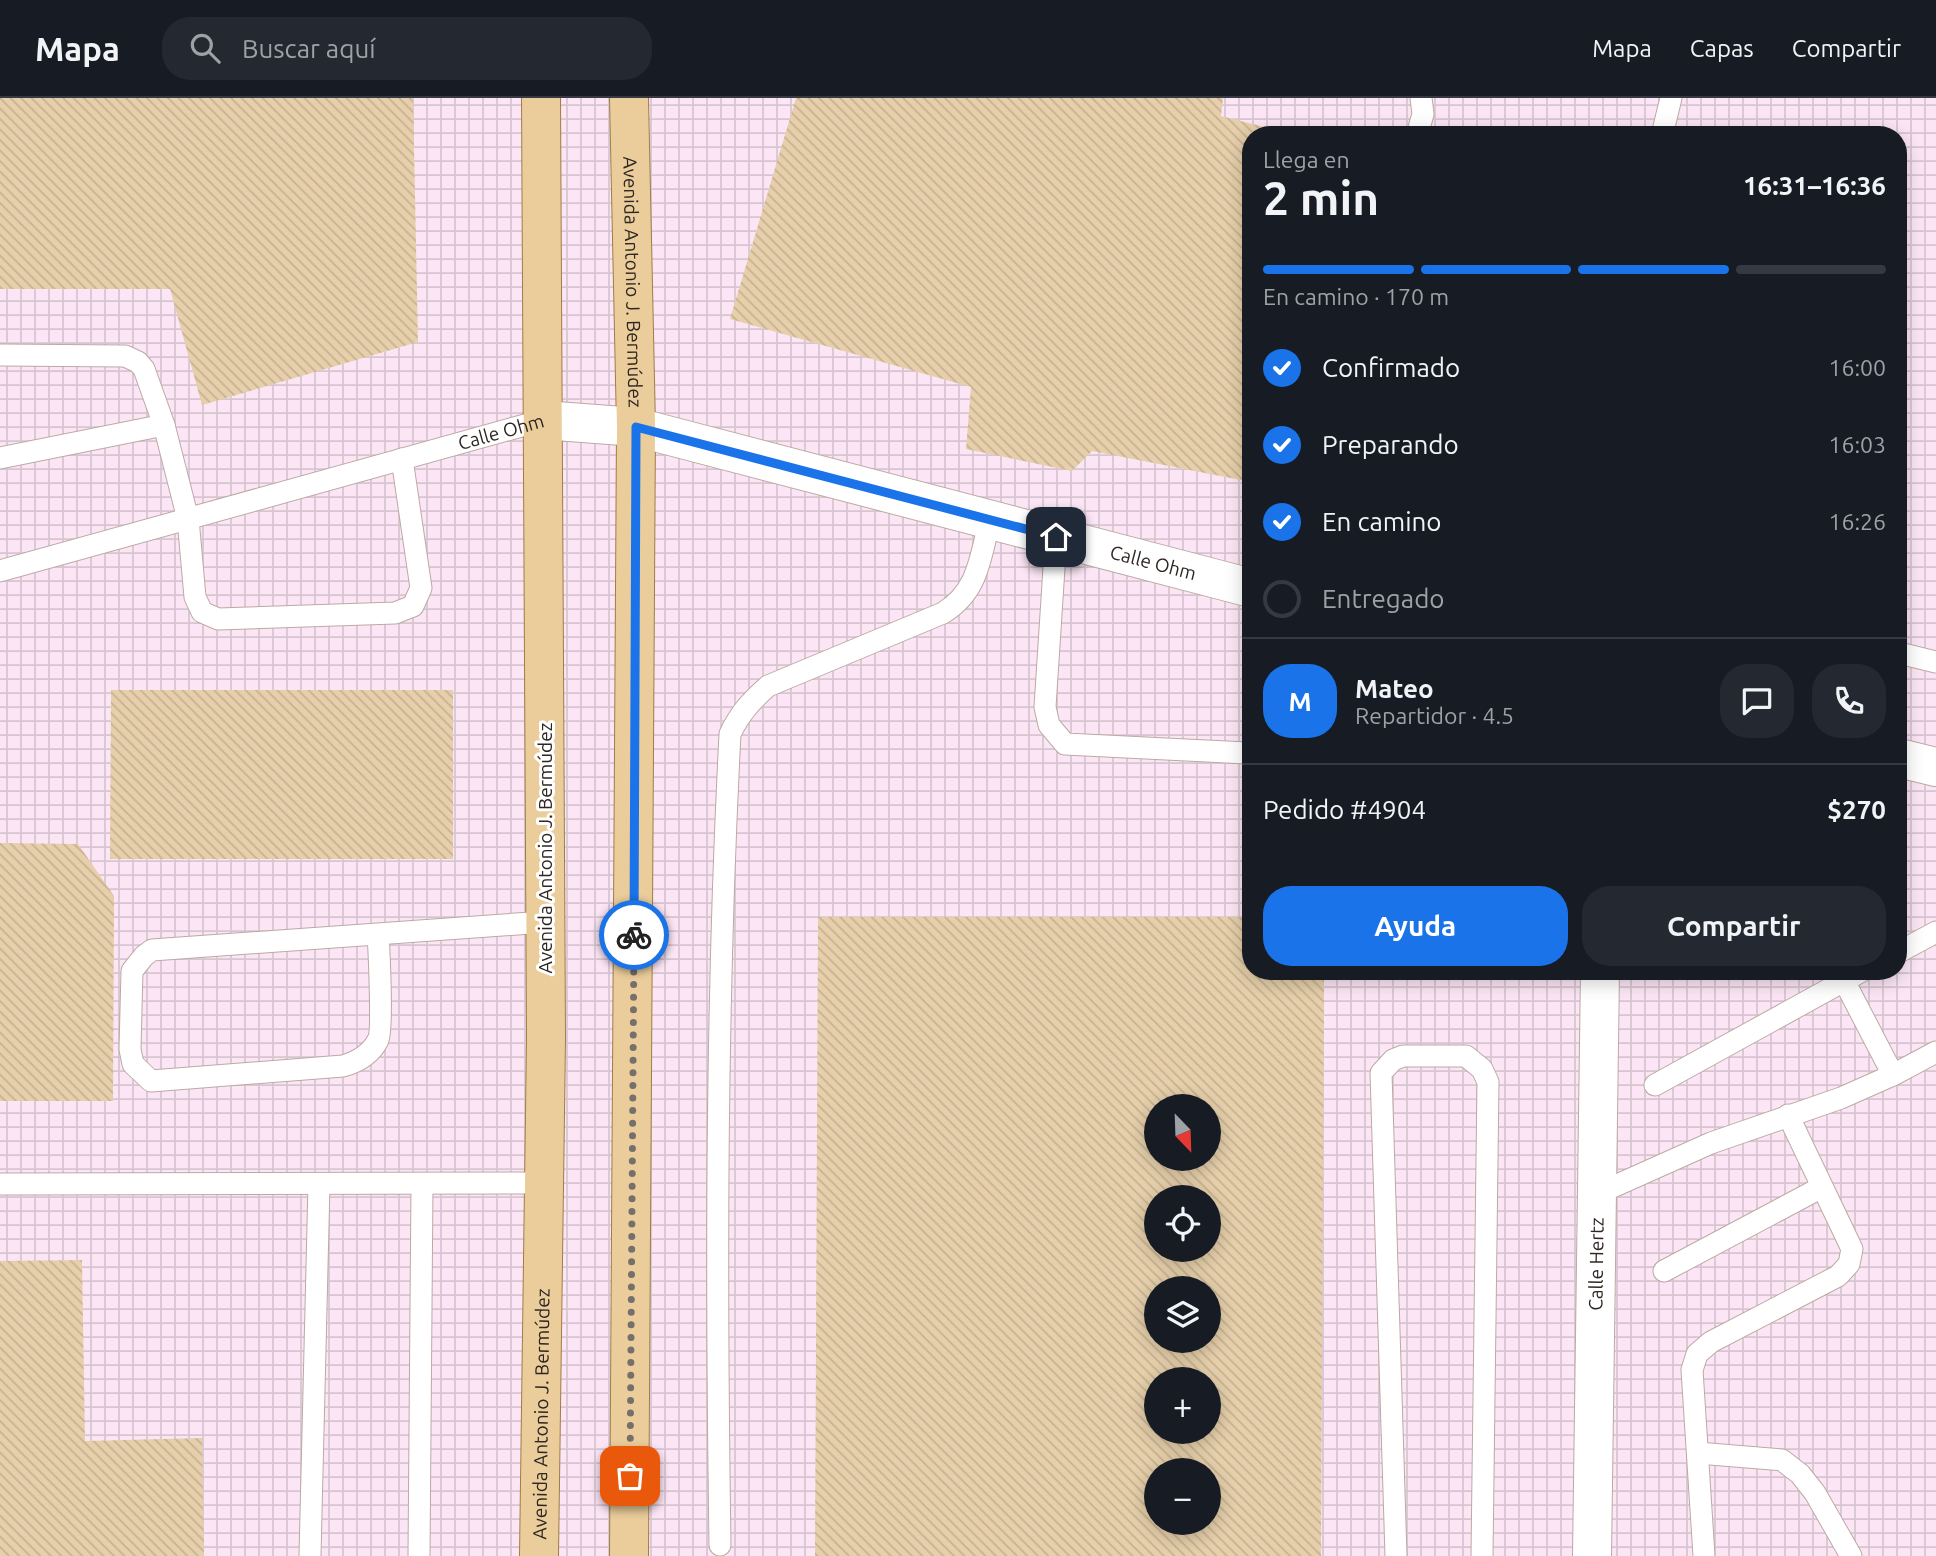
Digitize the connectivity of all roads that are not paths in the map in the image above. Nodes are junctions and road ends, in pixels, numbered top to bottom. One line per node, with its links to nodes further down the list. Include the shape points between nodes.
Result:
1 (541, 98): 8 (main road, Avenida Antonio J. Bermúdez)
2 (629, 98): 10 (main road, Avenida Antonio J. Bermúdez)
3 (1421, 98): 5 (lane)
4 (1671, 98): 6 (lane)
5 (1420, 126)
6 (1664, 126)
7 (0, 355): 9 (lane, via 131,358 144,369)
8 (543, 420): 10 (street, Calle Ohm); 12 (lane, Calle Ohm); 23 (main road, Avenida Antonio J. Bermúdez)
9 (164, 425): 11 (lane); 13 (lane)
10 (636, 427): 14 (street, Calle Ohm); 47 (main road, Avenida Antonio J. Bermúdez)
11 (0, 458)
12 (402, 459): 13 (lane, Calle Ohm); 13 (lane, via 421,589 413,606 395,613 218,619 202,612 195,597)
13 (188, 519): 16 (lane, Calle Ohm)
14 (990, 520): 15 (street, Calle Ohm); 42 (lane, via 973,582 957,605 768,686 749,702 730,734 722,901 716,1303)
15 (1056, 537): 17 (street, Calle Ohm); 20 (lane, via 1045,707 1049,725 1065,744)
16 (0, 571)
17 (1242, 586)
18 (1907, 655): 19 (lane)
19 (1936, 662)
20 (1242, 753)
21 (1907, 760): 22 (street)
22 (1936, 767)
23 (545, 922): 25 (lane); 34 (main road, Avenida Antonio J. Bermúdez)
24 (1936, 932): 26 (lane)
25 (378, 934): 25 (lane, via 152,950 132,971 133,1064 151,1081 353,1063 379,1039)
26 (1907, 948)
27 (1600, 980): 39 (street, Calle Hertz)
28 (1839, 980): 32 (lane)
29 (1850, 980): 31 (lane)
30 (1936, 1052): 31 (lane)
31 (1893, 1075): 33 (lane)
32 (1656, 1085)
33 (1788, 1115): 38 (lane); 39 (lane, via 1711,1143)
34 (542, 1183): 37 (lane); 46 (main road, Avenida Antonio J. Bermúdez)
35 (0, 1184): 36 (lane)
36 (319, 1184): 37 (lane); 44 (lane)
37 (422, 1184): 45 (lane)
38 (1822, 1187): 40 (lane); 41 (lane, via 1852,1249 1849,1264 1838,1276 1711,1342 1697,1354 1692,1370)
39 (1597, 1194): 50 (street, Calle Hertz)
40 (1664, 1271)
41 (1698, 1452): 43 (lane); 51 (lane, via 1782,1460 1815,1493)
42 (720, 1545)
43 (1707, 1551)
44 (310, 1556)
45 (419, 1556)
46 (539, 1556)
47 (629, 1556)
48 (1396, 1556): 49 (lane, via 1381,1073 1403,1056 1466,1056 1482,1069 1488,1082)
49 (1482, 1556)
50 (1592, 1556)
51 (1851, 1556)

